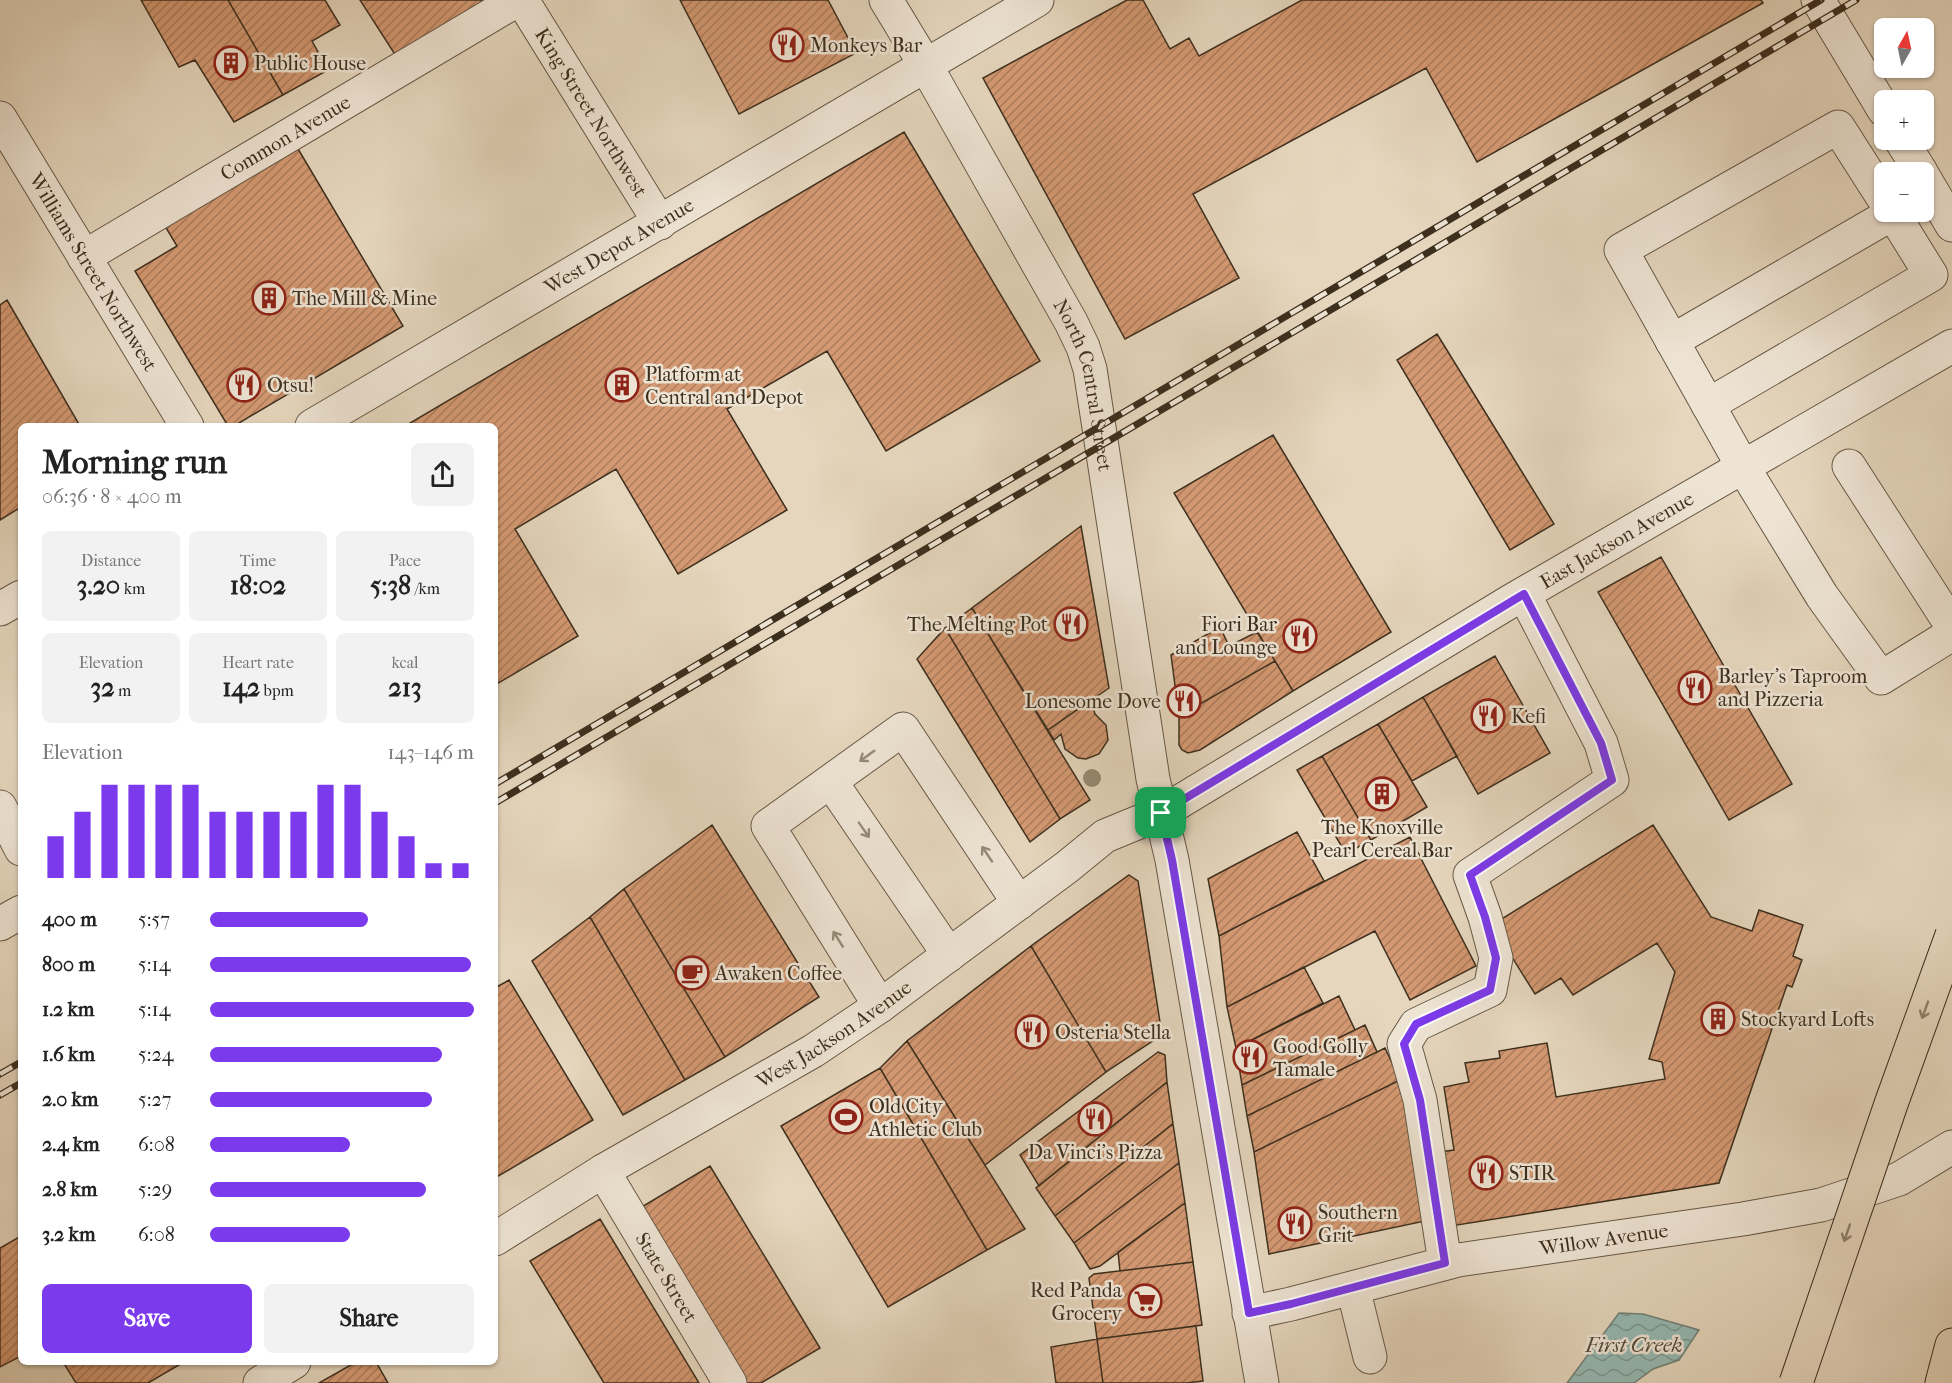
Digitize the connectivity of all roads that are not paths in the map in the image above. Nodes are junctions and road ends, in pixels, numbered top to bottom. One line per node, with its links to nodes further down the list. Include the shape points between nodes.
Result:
1 (517, 0): 15 (street, Common Avenue)
2 (522, 0): 13 (street, King Street Northwest)
3 (886, 0): 6 (street, North Central Street)
4 (1036, 0): 6 (street, West Depot Avenue)
5 (1818, 0): 7 (street)
6 (926, 66): 13 (street, West Depot Avenue); 30 (street, North Central Street, via 1083,346 1090,369)
7 (1874, 93)
8 (0, 118): 15 (street, Williams Street Northwest)
9 (1874, 183): 16 (street, via 1838,127 1621,250)
10 (1934, 198): 14 (street)
11 (1874, 219): 16 (street)
12 (1899, 222): 18 (street, via 1930,275)
13 (660, 223): 20 (street, West Depot Avenue)
14 (1952, 225)
15 (84, 257): 19 (street, Williams Street Northwest)
16 (1672, 340): 18 (street)
17 (1952, 346): 21 (street, East Jackson Avenue)
18 (1708, 405): 21 (street)
19 (185, 423)
20 (317, 423)
21 (1743, 466): 23 (street, East Jackson Avenue); 27 (street, via 1822,596 1881,678)
22 (1849, 466): 26 (street)
23 (1524, 594): 30 (street, East Jackson Avenue); 41 (street, via 1601,743 1612,780 1470,875 1496,958 1490,990 1416,1024 1404,1044 1420,1100)
24 (18, 599): 25 (street)
25 (0, 609)
26 (1952, 626)
27 (1952, 634)
28 (831, 782): 32 (street, one-way to 28, via 903,729); 36 (street, one-way to 36); 37 (street, one-way to 28, via 768,826)
29 (0, 807): 31 (street)
30 (1161, 813): 32 (street, West Jackson Avenue, via 1105,837); 43 (street, North Central Street)
31 (18, 843)
32 (1019, 903): 36 (street, West Jackson Avenue)
33 (18, 914): 34 (street)
34 (0, 924)
35 (1952, 935): 50 (highway, one-way to 50, bridge)
36 (950, 955): 37 (street, West Jackson Avenue)
37 (880, 1006): 39 (street, West Jackson Avenue, via 804,1056)
38 (1952, 1147): 41 (street, Willow Avenue, via 1899,1179 1821,1205)
39 (603, 1171): 40 (street, West Jackson Avenue); 48 (street, State Street)
40 (498, 1237)
41 (1445, 1263): 42 (street, Willow Avenue)
42 (1353, 1288): 43 (street, Willow Avenue); 45 (street)
43 (1249, 1313): 49 (street, North Central Street)
44 (1952, 1345): 51 (highway)
45 (1370, 1357)
46 (289, 1365): 47 (street)
47 (260, 1383)
48 (730, 1383)
49 (1262, 1383)
50 (1796, 1383)
51 (1942, 1383)

